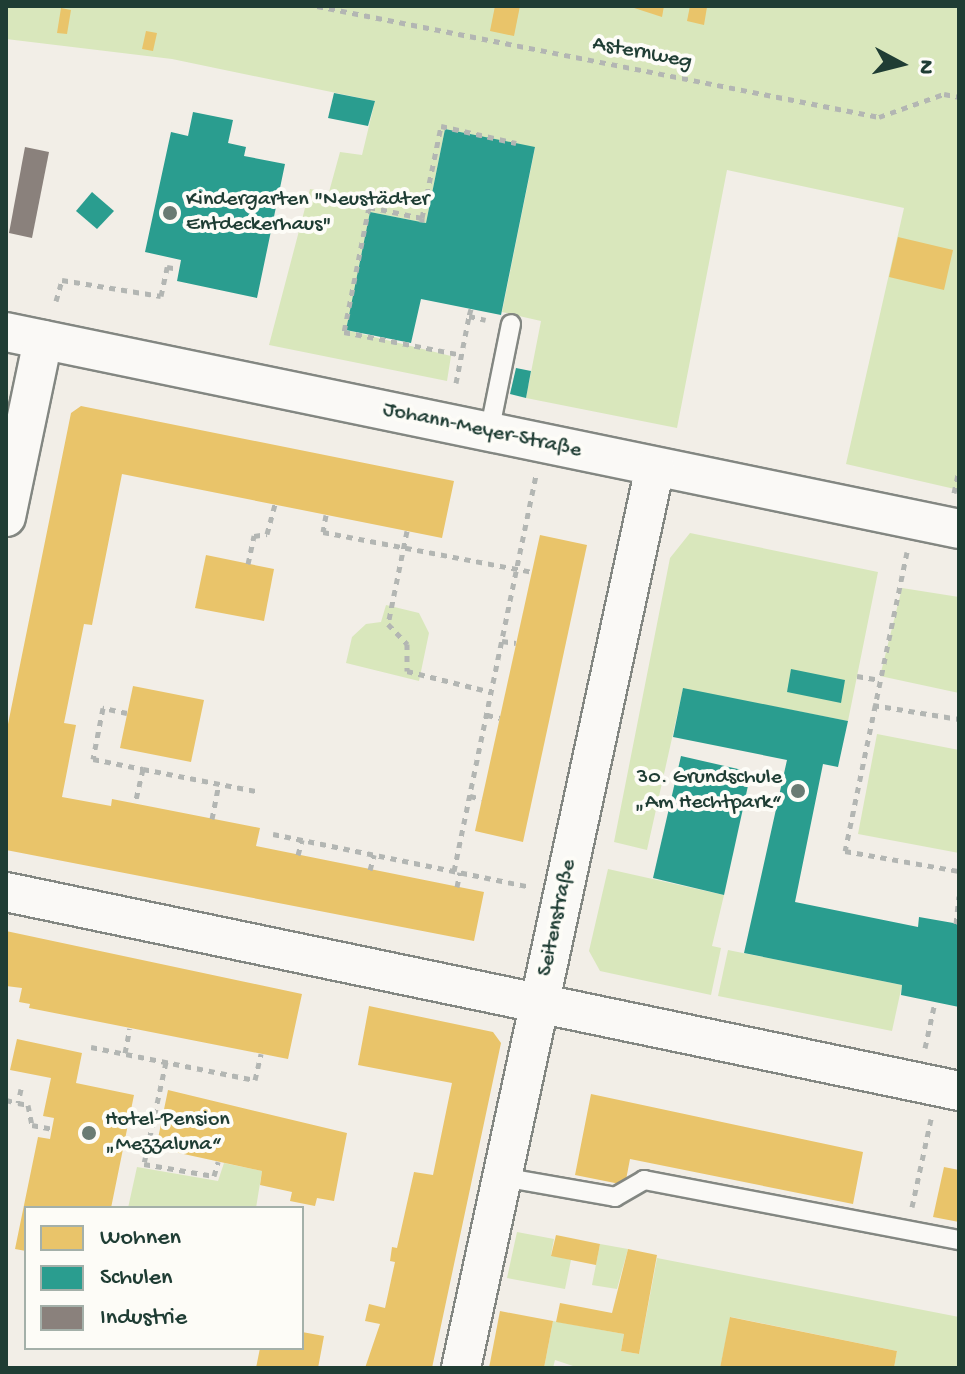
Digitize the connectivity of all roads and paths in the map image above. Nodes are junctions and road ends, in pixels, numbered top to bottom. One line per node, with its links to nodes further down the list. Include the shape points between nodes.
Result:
1 (317, 6): 2 (path, Asternweg, via 879,117 944,94)
2 (959, 97)
3 (516, 143): 10 (path, via 441,126 422,220 369,207 344,332)
4 (179, 269): 5 (path, via 167,267 161,296 62,280)
5 (56, 301)
6 (469, 316): 10 (path)
7 (511, 324): 12 (lane)
8 (6, 332): 9 (street, Johann-Meyer-Straße)
9 (43, 340): 12 (street, Johann-Meyer-Straße); 17 (street)
10 (462, 355): 11 (path)
11 (456, 383)
12 (489, 433): 13 (street, Johann-Meyer-Straße)
13 (543, 444): 14 (street, Johann-Meyer-Straße); 23 (path)
14 (655, 467): 18 (street, Johann-Meyer-Straße); 51 (street, Seitenstraße)
15 (275, 504): 22 (path, via 267,534 254,536)
16 (326, 515): 21 (path, via 323,532)
17 (6, 517)
18 (911, 519): 19 (street, Johann-Meyer-Straße); 28 (path)
19 (959, 529)
20 (407, 531): 21 (path)
21 (404, 548): 23 (path); 29 (path, via 388,624 407,644 407,671)
22 (248, 564)
23 (517, 568): 24 (path); 25 (path)
24 (532, 572)
25 (502, 641): 26 (path); 29 (path)
26 (516, 643)
27 (857, 676): 28 (path)
28 (879, 680): 30 (path)
29 (491, 692): 32 (path)
30 (873, 705): 34 (path); 47 (path, via 845,851)
31 (127, 713): 35 (path, via 103,708 93,759)
32 (487, 715): 33 (path); 38 (path)
33 (500, 718)
34 (959, 719)
35 (143, 769): 36 (path); 40 (path)
36 (219, 784): 37 (path); 41 (path)
37 (256, 791)
38 (470, 796): 39 (path); 48 (path)
39 (482, 799)
40 (135, 803)
41 (212, 819)
42 (273, 834): 43 (path)
43 (302, 840): 44 (path); 45 (path)
44 (298, 855)
45 (374, 855): 46 (path); 48 (path)
46 (370, 870)
47 (959, 871)
48 (457, 872): 49 (path); 51 (path)
49 (457, 887)
50 (6, 892): 55 (street)
51 (563, 894): 55 (street, Seitenstraße)
52 (959, 896): 53 (path)
53 (956, 924)
54 (935, 1002): 57 (path)
55 (539, 1005): 63 (street); 68 (street, Seitenstraße)
56 (130, 1028): 59 (path)
57 (927, 1040)
58 (91, 1047): 59 (path)
59 (125, 1053): 61 (path)
60 (261, 1054): 61 (path, via 255,1080)
61 (166, 1062): 67 (path, via 144,1164 214,1176)
62 (21, 1089): 65 (path)
63 (948, 1089): 69 (path)
64 (6, 1100): 65 (path)
65 (18, 1103): 66 (path, via 28,1105 32,1125)
66 (52, 1129)
67 (218, 1162)
68 (502, 1177): 69 (lane, via 615,1197 644,1180); 71 (street, Seitenstraße)
69 (907, 1230): 70 (lane)
70 (959, 1240)
71 (461, 1368)

